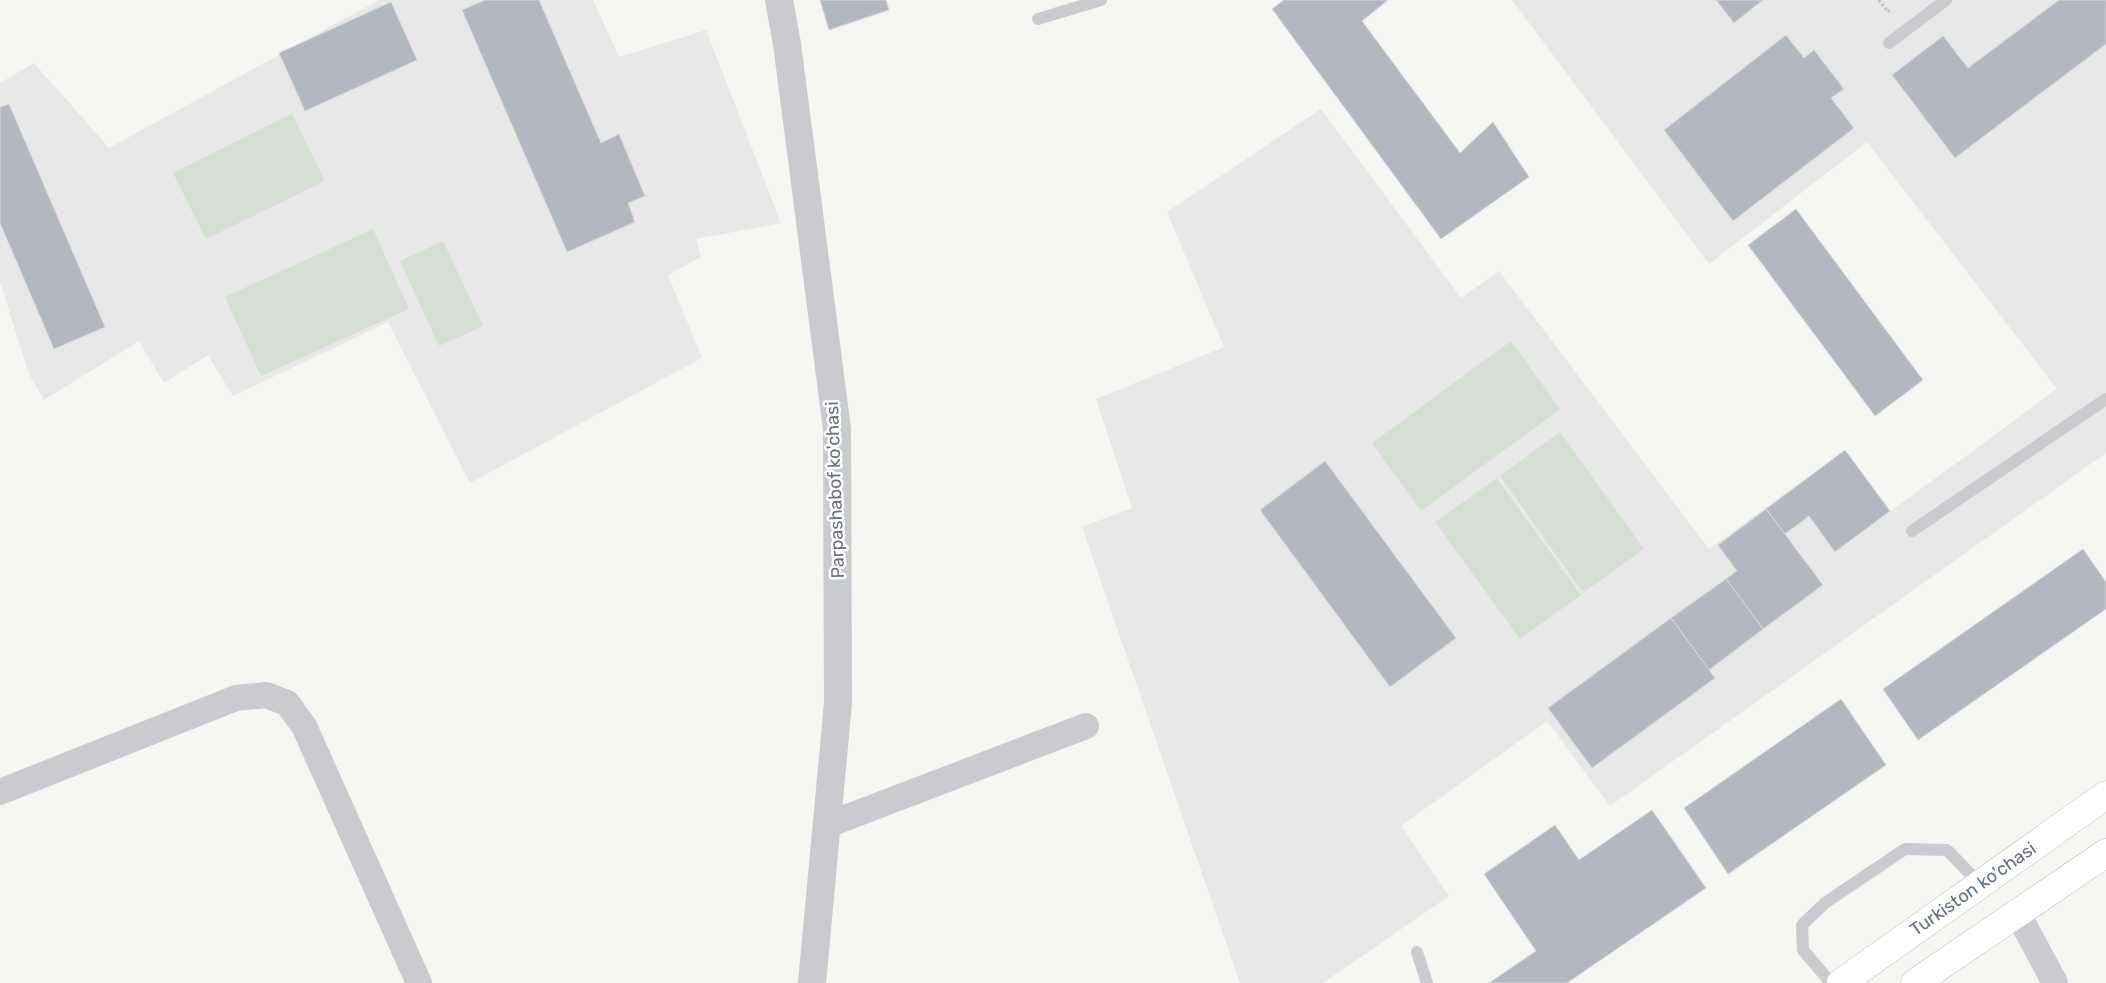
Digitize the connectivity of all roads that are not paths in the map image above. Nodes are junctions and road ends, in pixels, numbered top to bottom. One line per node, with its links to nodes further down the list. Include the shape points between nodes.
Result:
1 (779, 0): 11 (street, Parpashabof ko'chasi, via 838,429 838,703)
2 (1101, 0): 4 (lane)
3 (1946, 0): 5 (lane)
4 (1038, 19)
5 (1889, 43)
6 (2106, 399): 7 (lane)
7 (1912, 531)
8 (1086, 726): 11 (street)
9 (0, 792): 16 (street, via 236,698 266,695 287,704 304,726)
10 (2106, 795): 13 (main road, Turkiston ko'chasi)
11 (827, 825): 17 (street, Parpashabof ko'chasi)
12 (2106, 853): 14 (main road)
13 (1980, 884): 19 (lane, via 1947,850 1905,849 1825,903 1802,925 1803,950); 20 (main road, Turkiston ko'chasi)
14 (2018, 912): 21 (main road); 22 (street)
15 (1418, 952): 18 (lane)
16 (419, 983)
17 (812, 983)
18 (1427, 983)
19 (1830, 983)
20 (1841, 983)
21 (1914, 983)
22 (2055, 983)

